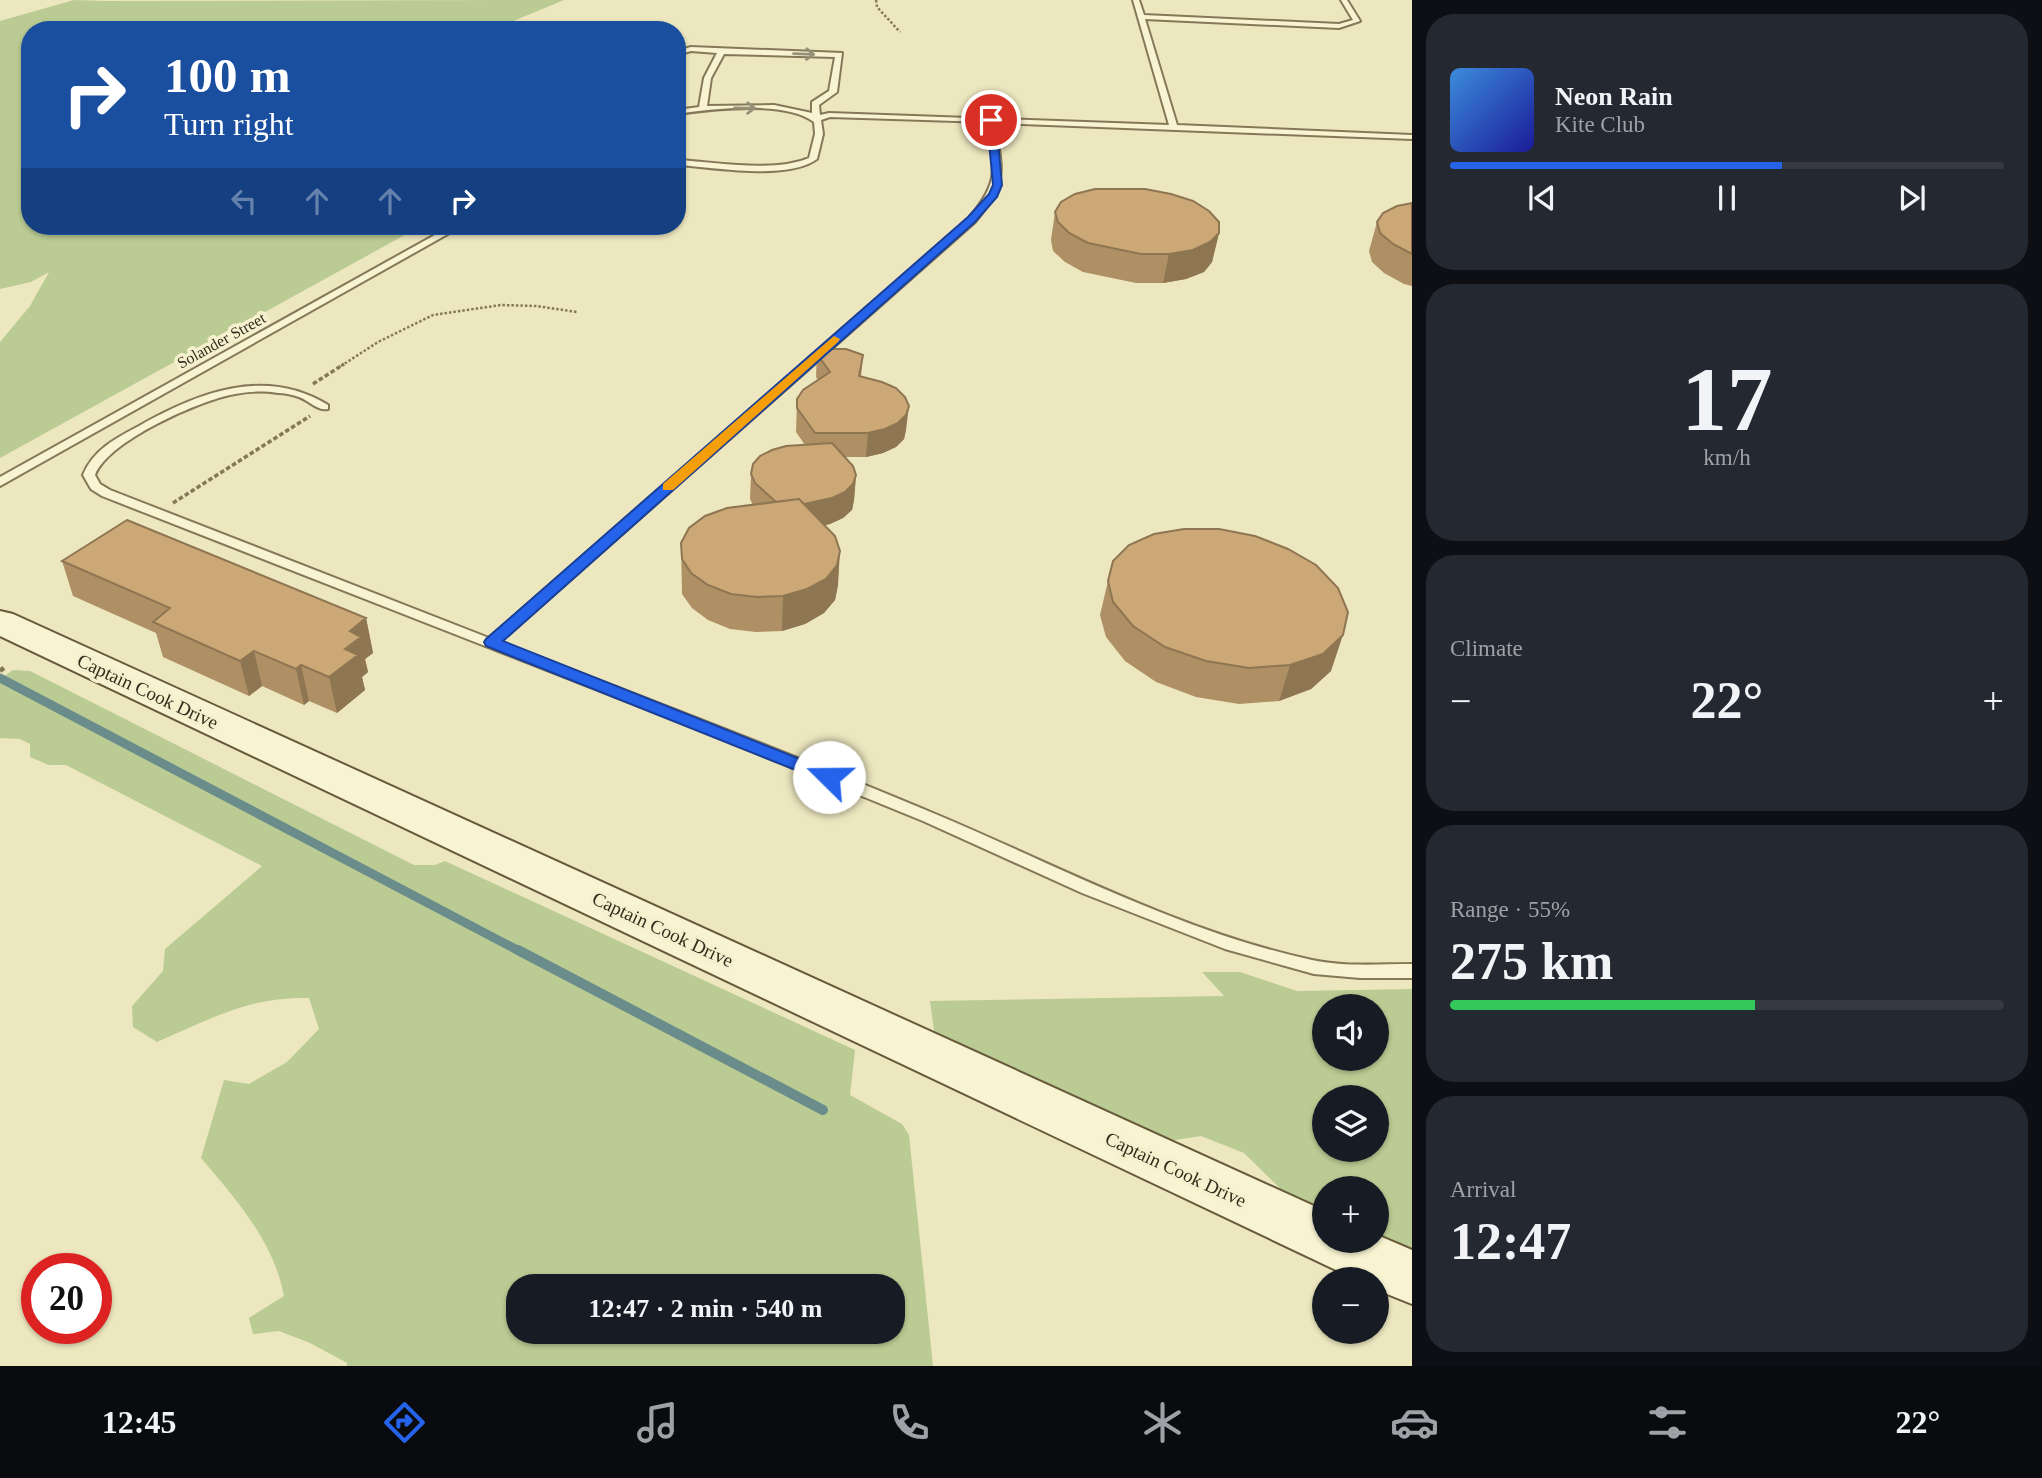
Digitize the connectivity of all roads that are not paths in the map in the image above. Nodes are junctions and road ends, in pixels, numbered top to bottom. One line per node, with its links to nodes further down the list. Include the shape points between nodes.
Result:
1 (1136, 0): 3 (lane)
2 (1344, 0): 3 (lane, via 1357,21 1339,26)
3 (1142, 18): 13 (lane)
4 (686, 50): 5 (lane)
5 (728, 52): 6 (lane, via 716,57); 7 (lane, one-way to 7, via 839,55 833,92)
6 (703, 107): 8 (lane); 9 (lane, one-way to 9)
7 (816, 108): 9 (lane); 10 (lane); 11 (lane)
8 (686, 110)
9 (793, 110): 11 (lane)
10 (911, 117): 11 (lane, via 830,115); 12 (lane)
11 (817, 119): 15 (lane, via 820,125 813,159 806,164)
12 (991, 120): 13 (lane); 20 (lane, via 998,185 971,220)
13 (1174, 127): 14 (lane)
14 (1412, 137)
15 (686, 162)
16 (441, 235): 18 (lane, Solander Street)
17 (324, 407): 20 (lane, via 303,394 265,388 216,393 119,442 93,463 89,475 95,486 163,516)
18 (0, 482)
19 (0, 622): 22 (main road, Captain Cook Drive)
20 (492, 642): 21 (lane, via 1231,944 1314,967)
21 (1412, 971)
22 (1312, 1232)
23 (1357, 1253): 24 (main road)
24 (1412, 1278)

